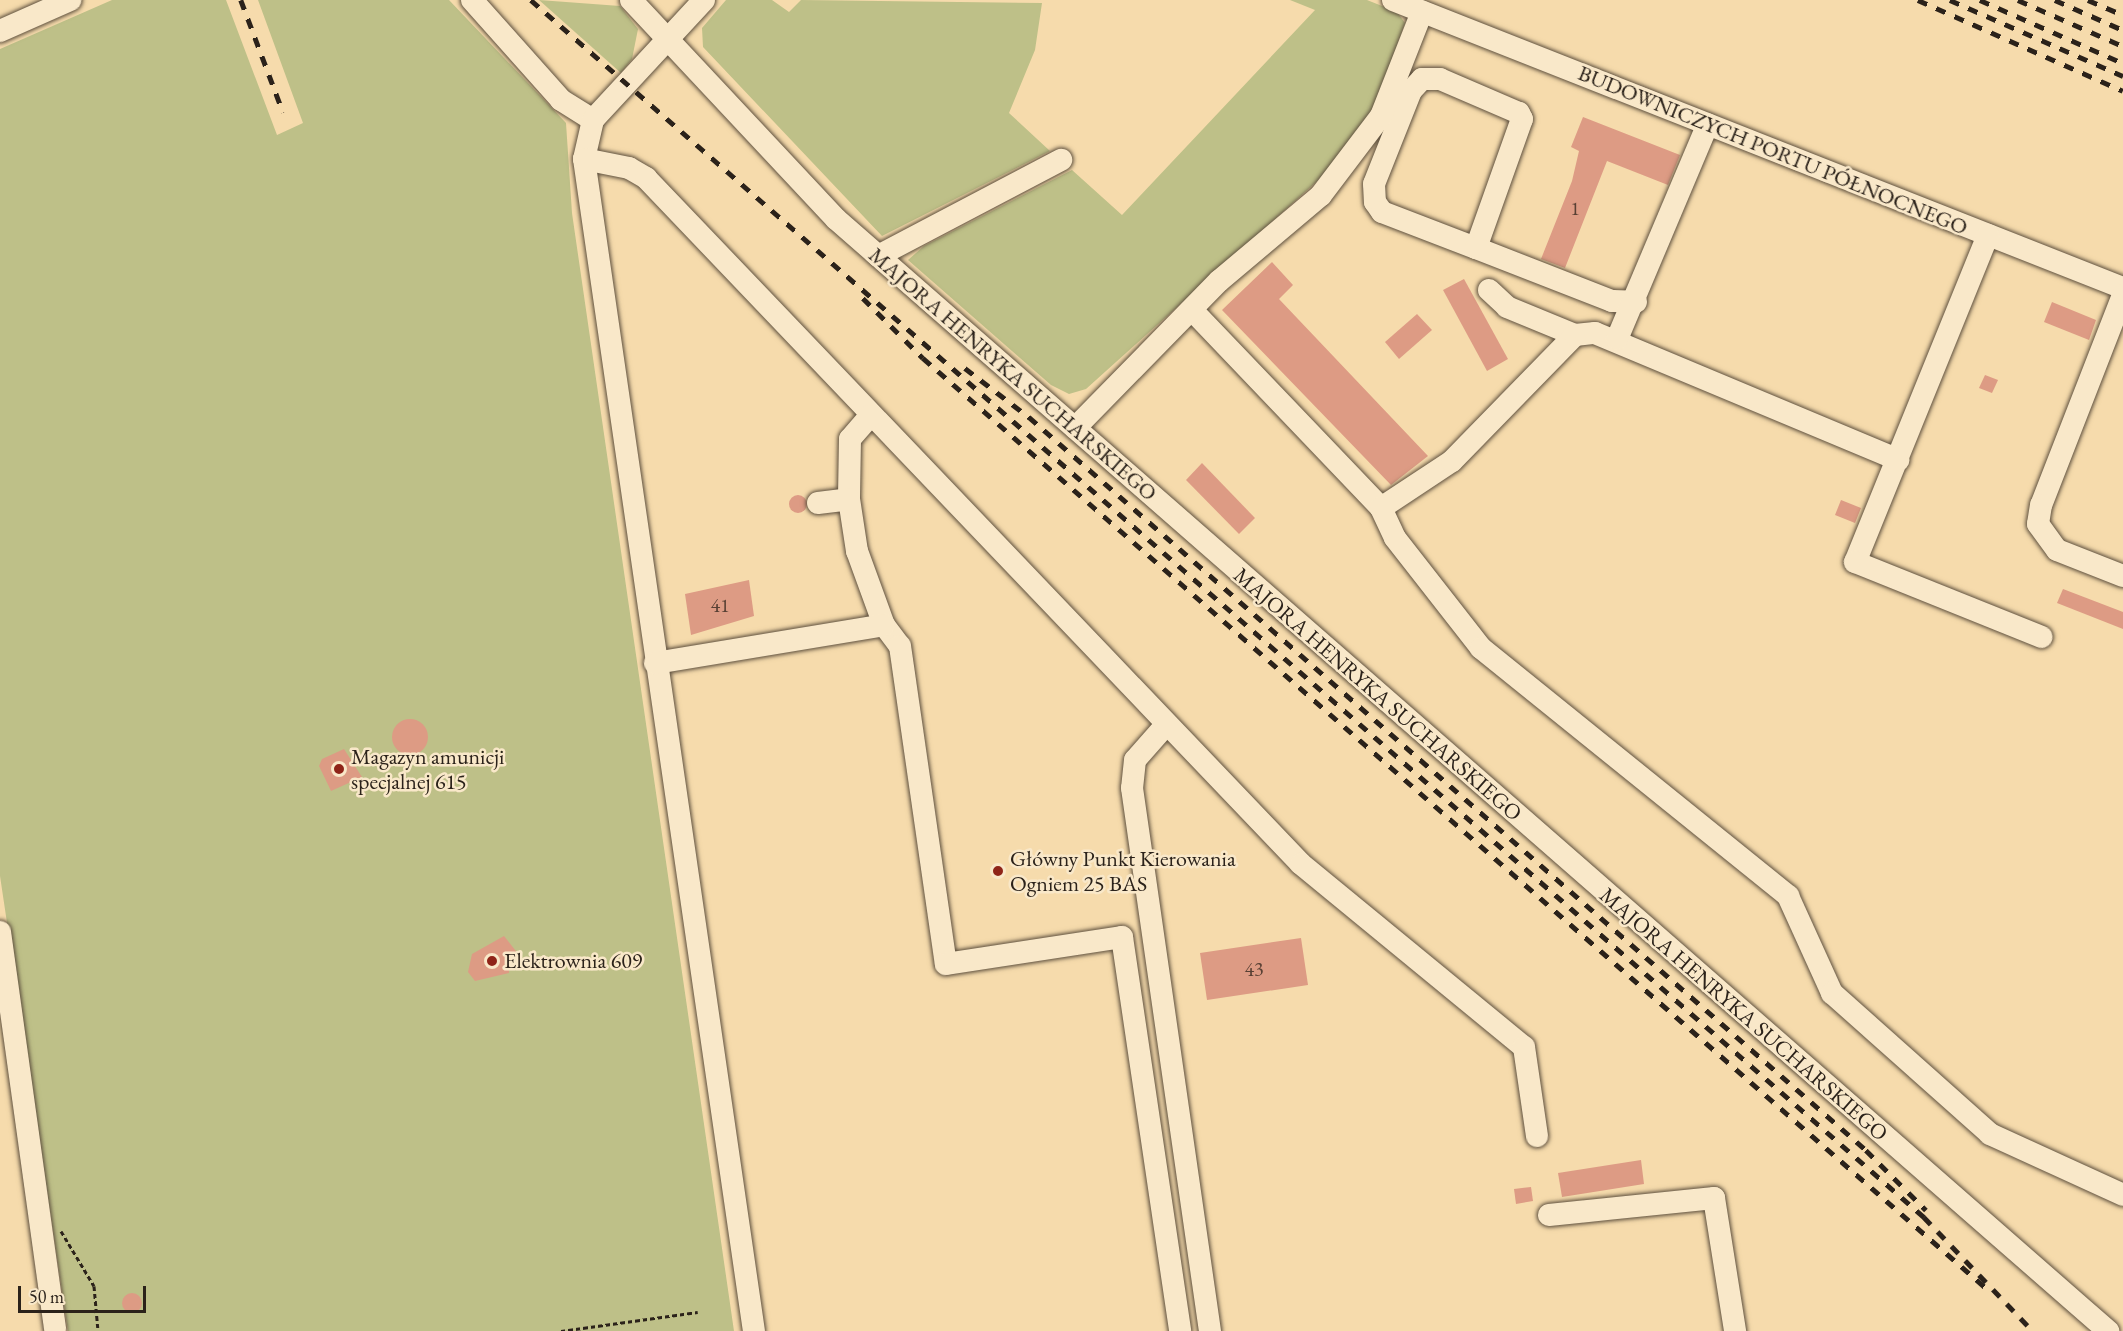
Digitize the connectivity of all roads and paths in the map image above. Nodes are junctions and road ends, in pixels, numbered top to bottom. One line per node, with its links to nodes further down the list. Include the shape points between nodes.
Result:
1 (70, 0): 7 (street)
2 (471, 0): 9 (street, via 561,100)
3 (704, 0): 8 (street)
4 (1393, 0): 6 (street, BUDOWNICZYCH PORTU PÓŁNOCNEGO)
5 (632, 1): 8 (street)
6 (1432, 6): 10 (street, BUDOWNICZYCH PORTU PÓŁNOCNEGO, via 1449,21); 20 (street, via 1381,116 1357,151 1321,195)
7 (0, 31)
8 (669, 37): 9 (street); 15 (street, MAJORA HENRYKA SUCHARSKIEGO, via 836,219)
9 (593, 120): 11 (street)
10 (1708, 124): 13 (street, BUDOWNICZYCH PORTU PÓŁNOCNEGO); 19 (street)
11 (584, 159): 23 (street, via 629,168 646,178); 32 (street)
12 (1061, 160): 15 (street)
13 (1988, 235): 16 (street, BUDOWNICZYCH PORTU PÓŁNOCNEGO); 25 (street)
14 (1476, 248): 14 (street, via 1382,212 1375,202 1374,184 1411,91 1422,79 1440,79 1519,113 1522,119); 19 (street, via 1612,301)
15 (878, 256): 24 (street, MAJORA HENRYKA SUCHARSKIEGO)
16 (2123, 288)
17 (1489, 290): 21 (street, via 1508,307)
18 (2123, 295): 29 (street, via 2041,505 2038,524 2057,550)
19 (1636, 302): 22 (street)
20 (1192, 310): 24 (street); 28 (street)
21 (1575, 335): 22 (street); 28 (street, via 1452,461)
22 (1617, 339): 25 (street)
23 (870, 416): 26 (street, via 850,438); 33 (street)
24 (1075, 428): 47 (street, MAJORA HENRYKA SUCHARSKIEGO)
25 (1899, 460): 31 (street, via 1855,562)
26 (849, 499): 27 (street); 30 (street, via 857,551)
27 (818, 503)
28 (1382, 508): 36 (street, via 1395,538 1481,648 1788,896 1832,993 1990,1134)
29 (2123, 576)
30 (884, 625): 32 (street); 44 (street, via 900,646 946,964 1122,937)
31 (2042, 637)
32 (655, 663): 43 (street)
33 (1165, 726): 35 (street, via 1301,864 1524,1047); 45 (street, via 1135,760 1132,788)
34 (0, 932): 37 (street)
35 (1537, 1136)
36 (2123, 1195)
37 (42, 1215): 40 (street); 41 (path, via 61,1230 94,1286)
38 (1549, 1215): 46 (street, via 1714,1198)
39 (698, 1312): 42 (path)
40 (53, 1330)
41 (98, 1331)
42 (561, 1331)
43 (754, 1331)
44 (1180, 1331)
45 (1210, 1331)
46 (1735, 1331)
47 (2108, 1331)

